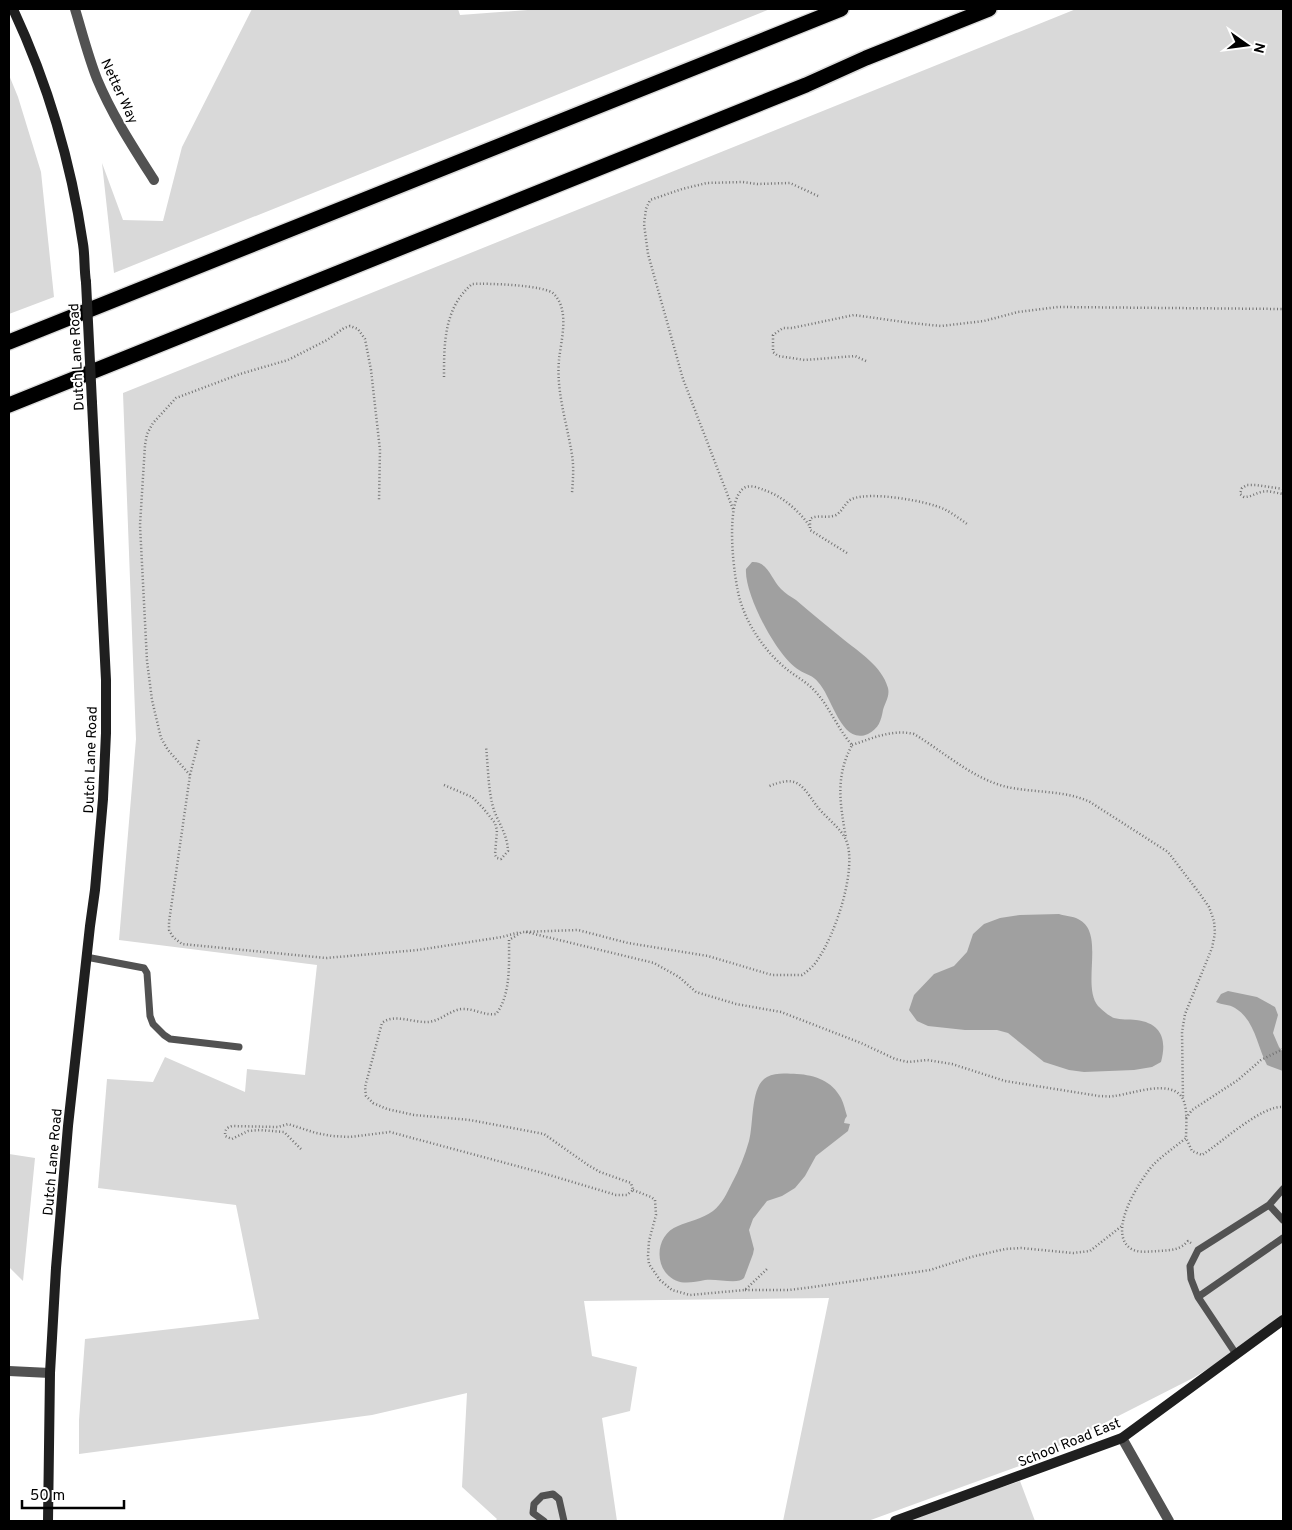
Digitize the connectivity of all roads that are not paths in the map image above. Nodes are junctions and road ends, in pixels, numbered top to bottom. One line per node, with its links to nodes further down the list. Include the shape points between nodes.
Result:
1 (14, 9): 8 (street, Dutch Lane Road, bridge, via 55,113 84,246 106,680 103,799)
2 (75, 9): 5 (street, Netter Way, via 107,100)
3 (841, 9): 6 (highway)
4 (990, 9): 7 (highway)
5 (154, 180)
6 (9, 342)
7 (9, 406)
8 (86, 957): 9 (lane, via 144,968 150,1016 170,1039); 18 (street, Dutch Lane Road, via 68,1126)
9 (239, 1047)
10 (1283, 1189): 11 (lane)
11 (1269, 1206): 12 (lane); 14 (lane, via 1198,1250 1190,1266)
12 (1283, 1220)
13 (1283, 1238): 14 (lane)
14 (1198, 1297): 16 (lane)
15 (1283, 1320): 16 (street, School Road East)
16 (1236, 1354): 19 (street, School Road East)
17 (9, 1371): 18 (street)
18 (50, 1373): 20 (street, Dutch Lane Road)
19 (1122, 1438): 23 (street, School Road East); 24 (street)
20 (48, 1521)
21 (544, 1521): 22 (lane, via 533,1514 534,1504 542,1496 552,1494 559,1499)
22 (564, 1521)
23 (896, 1521)
24 (1169, 1521)

